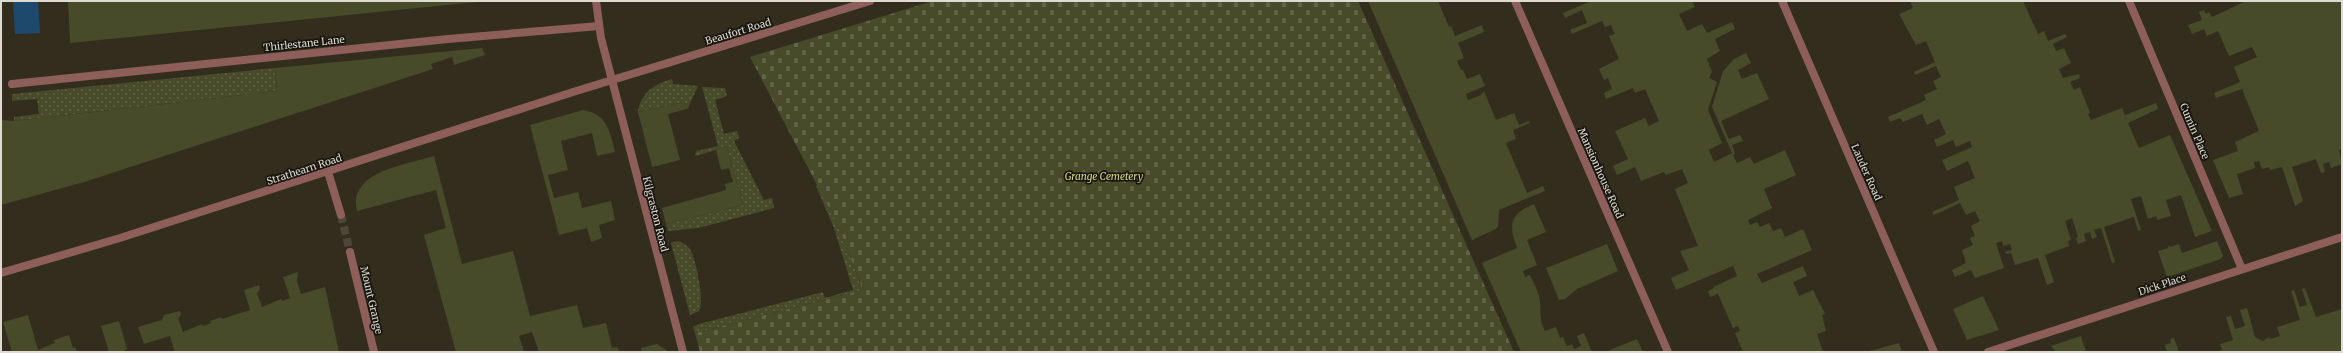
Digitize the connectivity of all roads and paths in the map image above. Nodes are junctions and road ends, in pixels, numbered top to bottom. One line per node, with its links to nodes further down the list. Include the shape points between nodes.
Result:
1 (596, 1): 6 (street, Kilgraston Road)
2 (870, 1): 7 (street, Beaufort Road)
3 (1515, 1): 17 (street, Mansionhouse Road)
4 (1782, 1): 18 (street, Lauder Road)
5 (2129, 1): 13 (street, Cumin Place)
6 (599, 26): 7 (street, Kilgraston Road); 8 (street, Thirlestane Lane, via 432,40)
7 (612, 80): 9 (street, Strathearn Road); 16 (street, Kilgraston Road)
8 (12, 84)
9 (328, 172): 10 (street); 14 (street, Strathearn Road)
10 (341, 215)
11 (2342, 237): 13 (street, Dick Place)
12 (350, 252): 15 (street, Mount Grange)
13 (2242, 268): 19 (street, Dick Place)
14 (1, 273)
15 (374, 352)
16 (683, 352)
17 (1668, 352)
18 (1934, 352)
19 (1988, 352)

